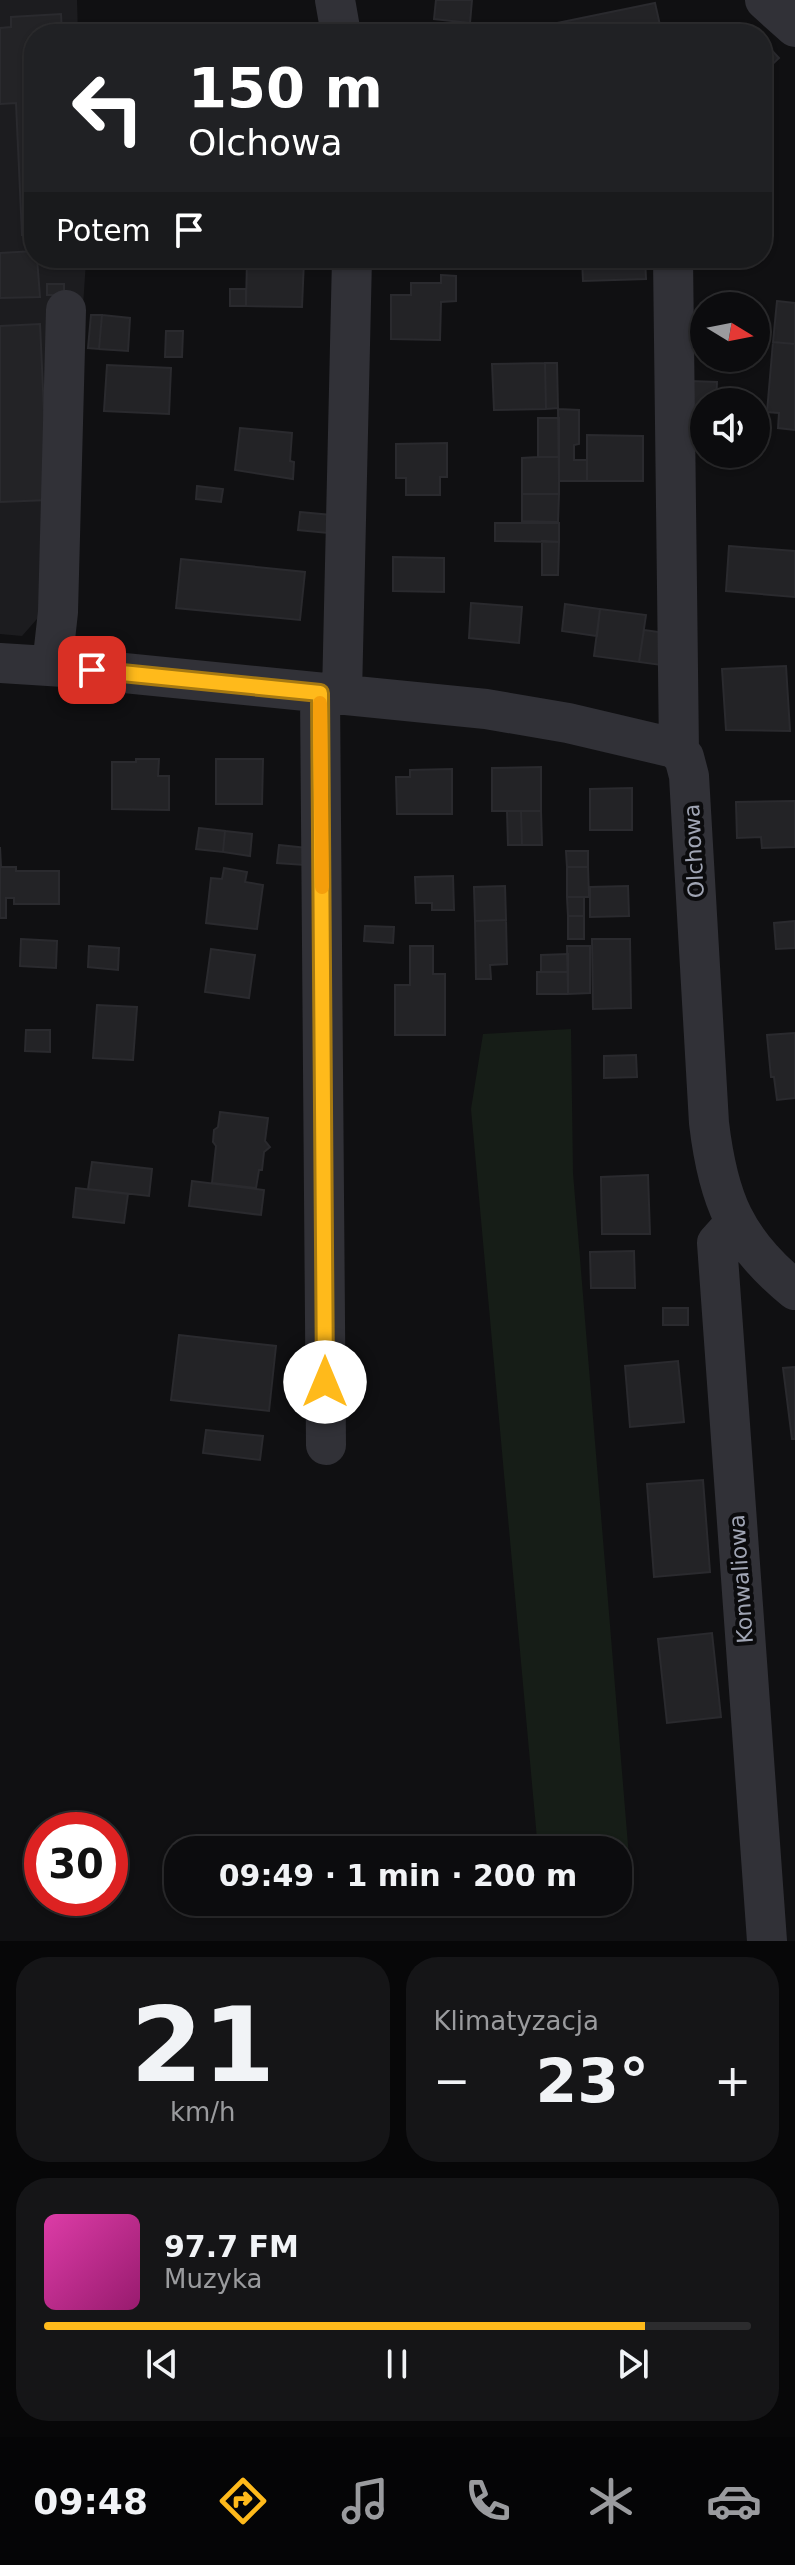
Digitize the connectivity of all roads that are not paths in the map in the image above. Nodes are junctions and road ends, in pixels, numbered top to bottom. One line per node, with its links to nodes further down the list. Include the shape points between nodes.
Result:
1 (335, 0): 3 (street)
2 (765, 0): 4 (street)
3 (339, 24)
4 (795, 27)
5 (352, 268): 10 (street)
6 (673, 268): 11 (street, Olchowa)
7 (66, 310): 9 (street)
8 (0, 663): 9 (street)
9 (52, 666): 10 (street)
10 (331, 694): 11 (street, via 536,717 657,742); 14 (street)
11 (679, 752): 12 (street, Olchowa, via 691,794 709,1123 717,1175)
12 (735, 1223): 13 (street, Olchowa); 15 (street, Konwaliowa, via 717,1243)
13 (795, 1290)
14 (326, 1445)
15 (767, 1941)

